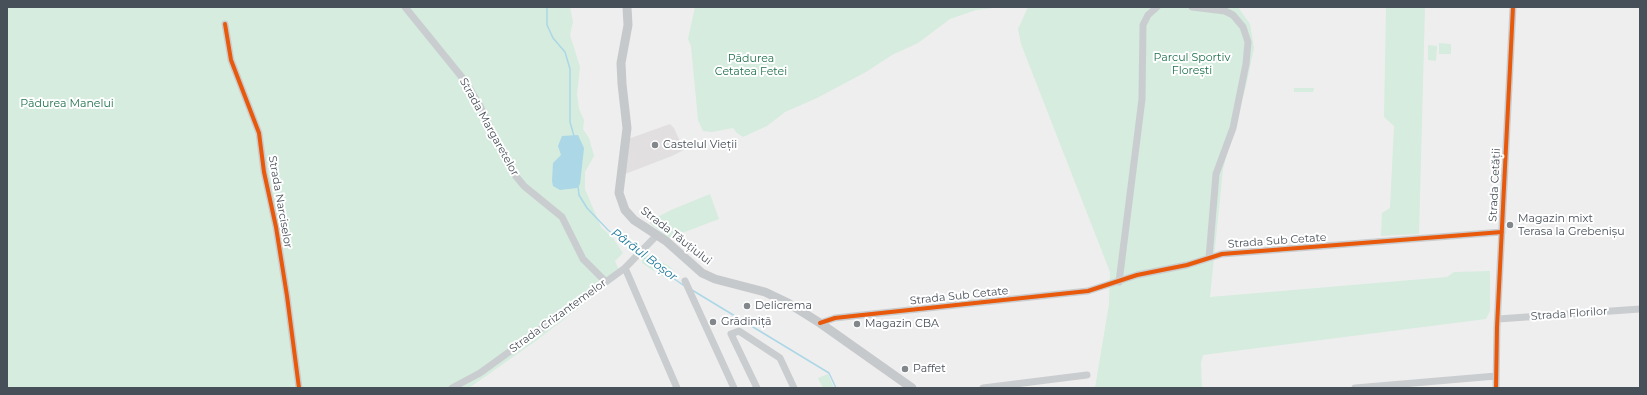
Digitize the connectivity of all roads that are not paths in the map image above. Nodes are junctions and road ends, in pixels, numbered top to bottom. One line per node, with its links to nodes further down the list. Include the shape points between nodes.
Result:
1 (405, 7): 11 (street, Strada Margaretelor, via 466,81 515,175 524,186 562,218 583,259)
2 (627, 7): 8 (main road, Strada Tăuțiului, via 628,25 622,68 627,128 619,198 629,214)
3 (1157, 7): 13 (street, via 1148,15 1143,26 1142,100)
4 (1192, 7): 9 (street, via 1225,11 1233,15 1243,27 1248,42 1246,64 1232,128 1216,174)
5 (1513, 7): 7 (street, Strada Cetății)
6 (225, 24): 19 (street, Strada Narciselor, via 231,60 259,133 287,296)
7 (1502, 232): 9 (street, Strada Sub Cetate, via 1222,254); 15 (street, Strada Cetății)
8 (656, 238): 10 (street, Strada Crizantemelor); 16 (main road, Strada Tăuțiului, via 707,276 776,296)
9 (1209, 258): 13 (street, Strada Sub Cetate, via 1137,275)
10 (625, 268): 11 (street, Strada Crizantemelor); 21 (street)
11 (605, 281): 20 (street, Strada Crizantemelor, via 480,373)
12 (685, 281): 22 (street)
13 (1119, 282): 16 (street, Strada Sub Cetate, via 1088,291 835,318)
14 (1640, 309): 15 (street, Strada Florilor)
15 (1498, 318): 18 (street, Strada Cetății)
16 (820, 323): 25 (main road, Strada Tăuțiului)
17 (1087, 375): 26 (street)
18 (1496, 376): 27 (street); 28 (street, Strada Cetății)
19 (299, 388)
20 (452, 388)
21 (677, 388)
22 (734, 388)
23 (757, 388): 24 (street, via 731,334 739,331 780,358)
24 (794, 388)
25 (912, 388)
26 (983, 388)
27 (1355, 388)
28 (1496, 388)

